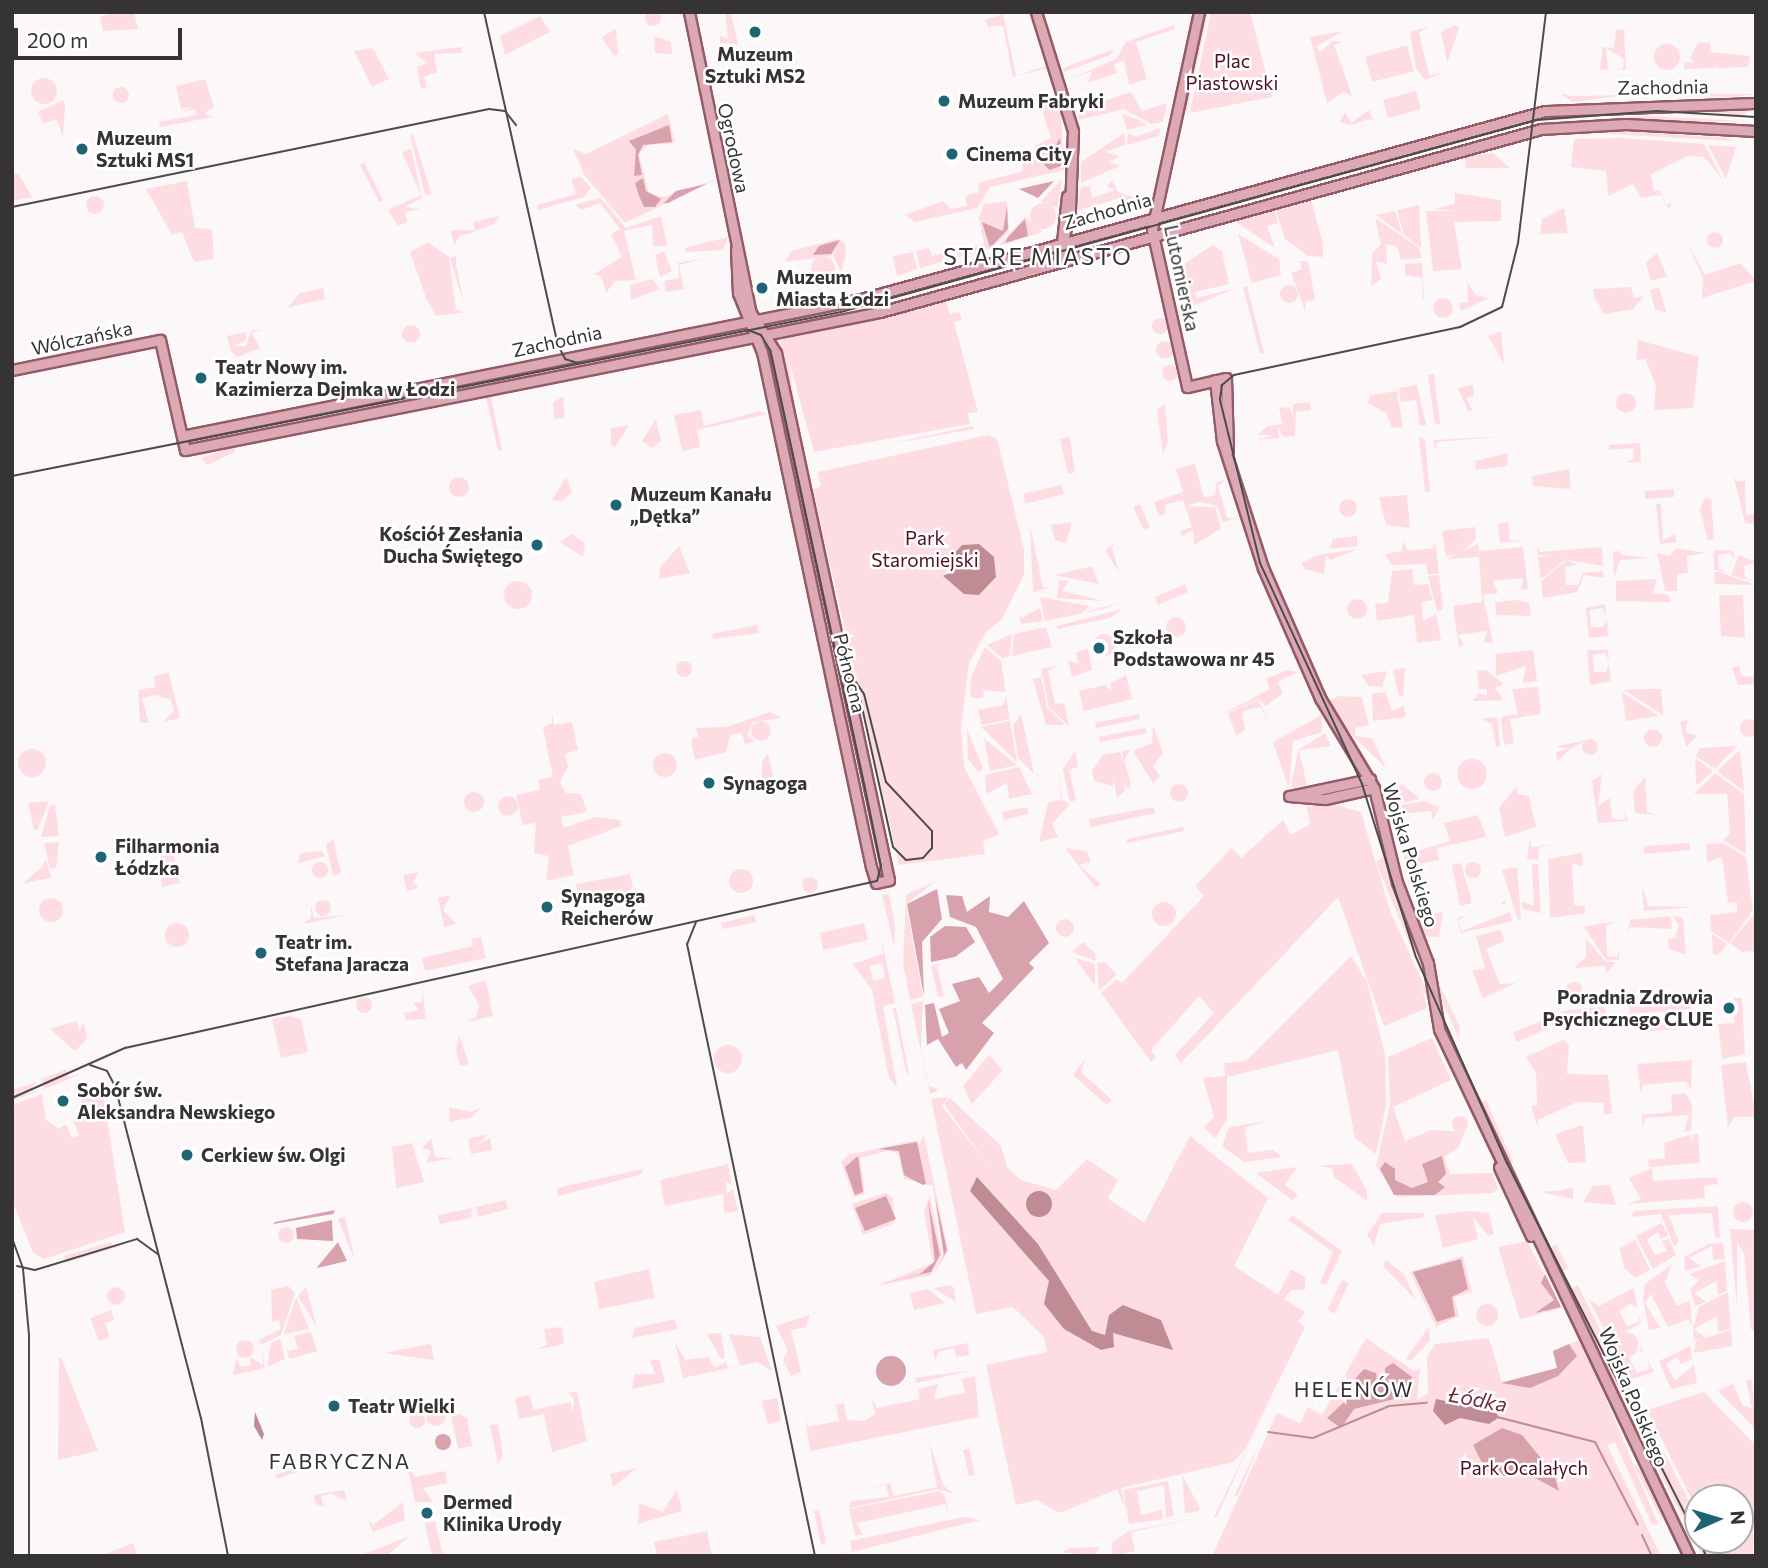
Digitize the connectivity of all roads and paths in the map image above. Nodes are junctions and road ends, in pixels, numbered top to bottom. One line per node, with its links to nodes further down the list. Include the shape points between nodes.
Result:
1 (689, 12): 13 (main road, Ogrodowa)
2 (1036, 12): 6 (main road, via 1071,115)
3 (1199, 12): 7 (main road, Lutomierska)
4 (1756, 103): 7 (main road, Zachodnia, via 1545,111)
5 (1756, 131): 9 (main road, Zachodnia, via 1626,124 1541,129)
6 (1071, 185): 8 (main road); 11 (main road)
7 (1152, 217): 9 (main road, Lutomierska); 10 (main road, Zachodnia)
8 (1068, 226): 10 (main road); 11 (main road)
9 (1152, 233): 12 (main road, Zachodnia); 17 (main road, Lutomierska, via 1187,387)
10 (1084, 237): 11 (main road, Zachodnia)
11 (1062, 242): 12 (main road); 13 (main road, Zachodnia, via 862,299)
12 (1059, 259): 14 (main road, Zachodnia, via 880,312)
13 (753, 322): 14 (main road, Ogrodowa); 15 (main road, Ogrodowa); 18 (main road, Zachodnia)
14 (768, 337): 15 (main road, Zachodnia); 19 (main road, Ogrodowa)
15 (757, 339): 18 (main road, Zachodnia, via 185,450); 20 (main road, Ogrodowa)
16 (12, 370): 18 (main road, Wólczańska, via 160,340)
17 (1221, 379): 21 (main road, Wojska Polskiego, via 1228,450 1268,580 1323,704)
18 (182, 436)
19 (801, 470): 20 (main road, Północna, via 889,880 876,883)
20 (787, 473)
21 (1372, 784): 21 (main road, via 1289,796 1325,799); 22 (main road, Wojska Polskiego, via 1397,883 1428,963 1437,1021 1498,1161)
22 (1689, 1556)

